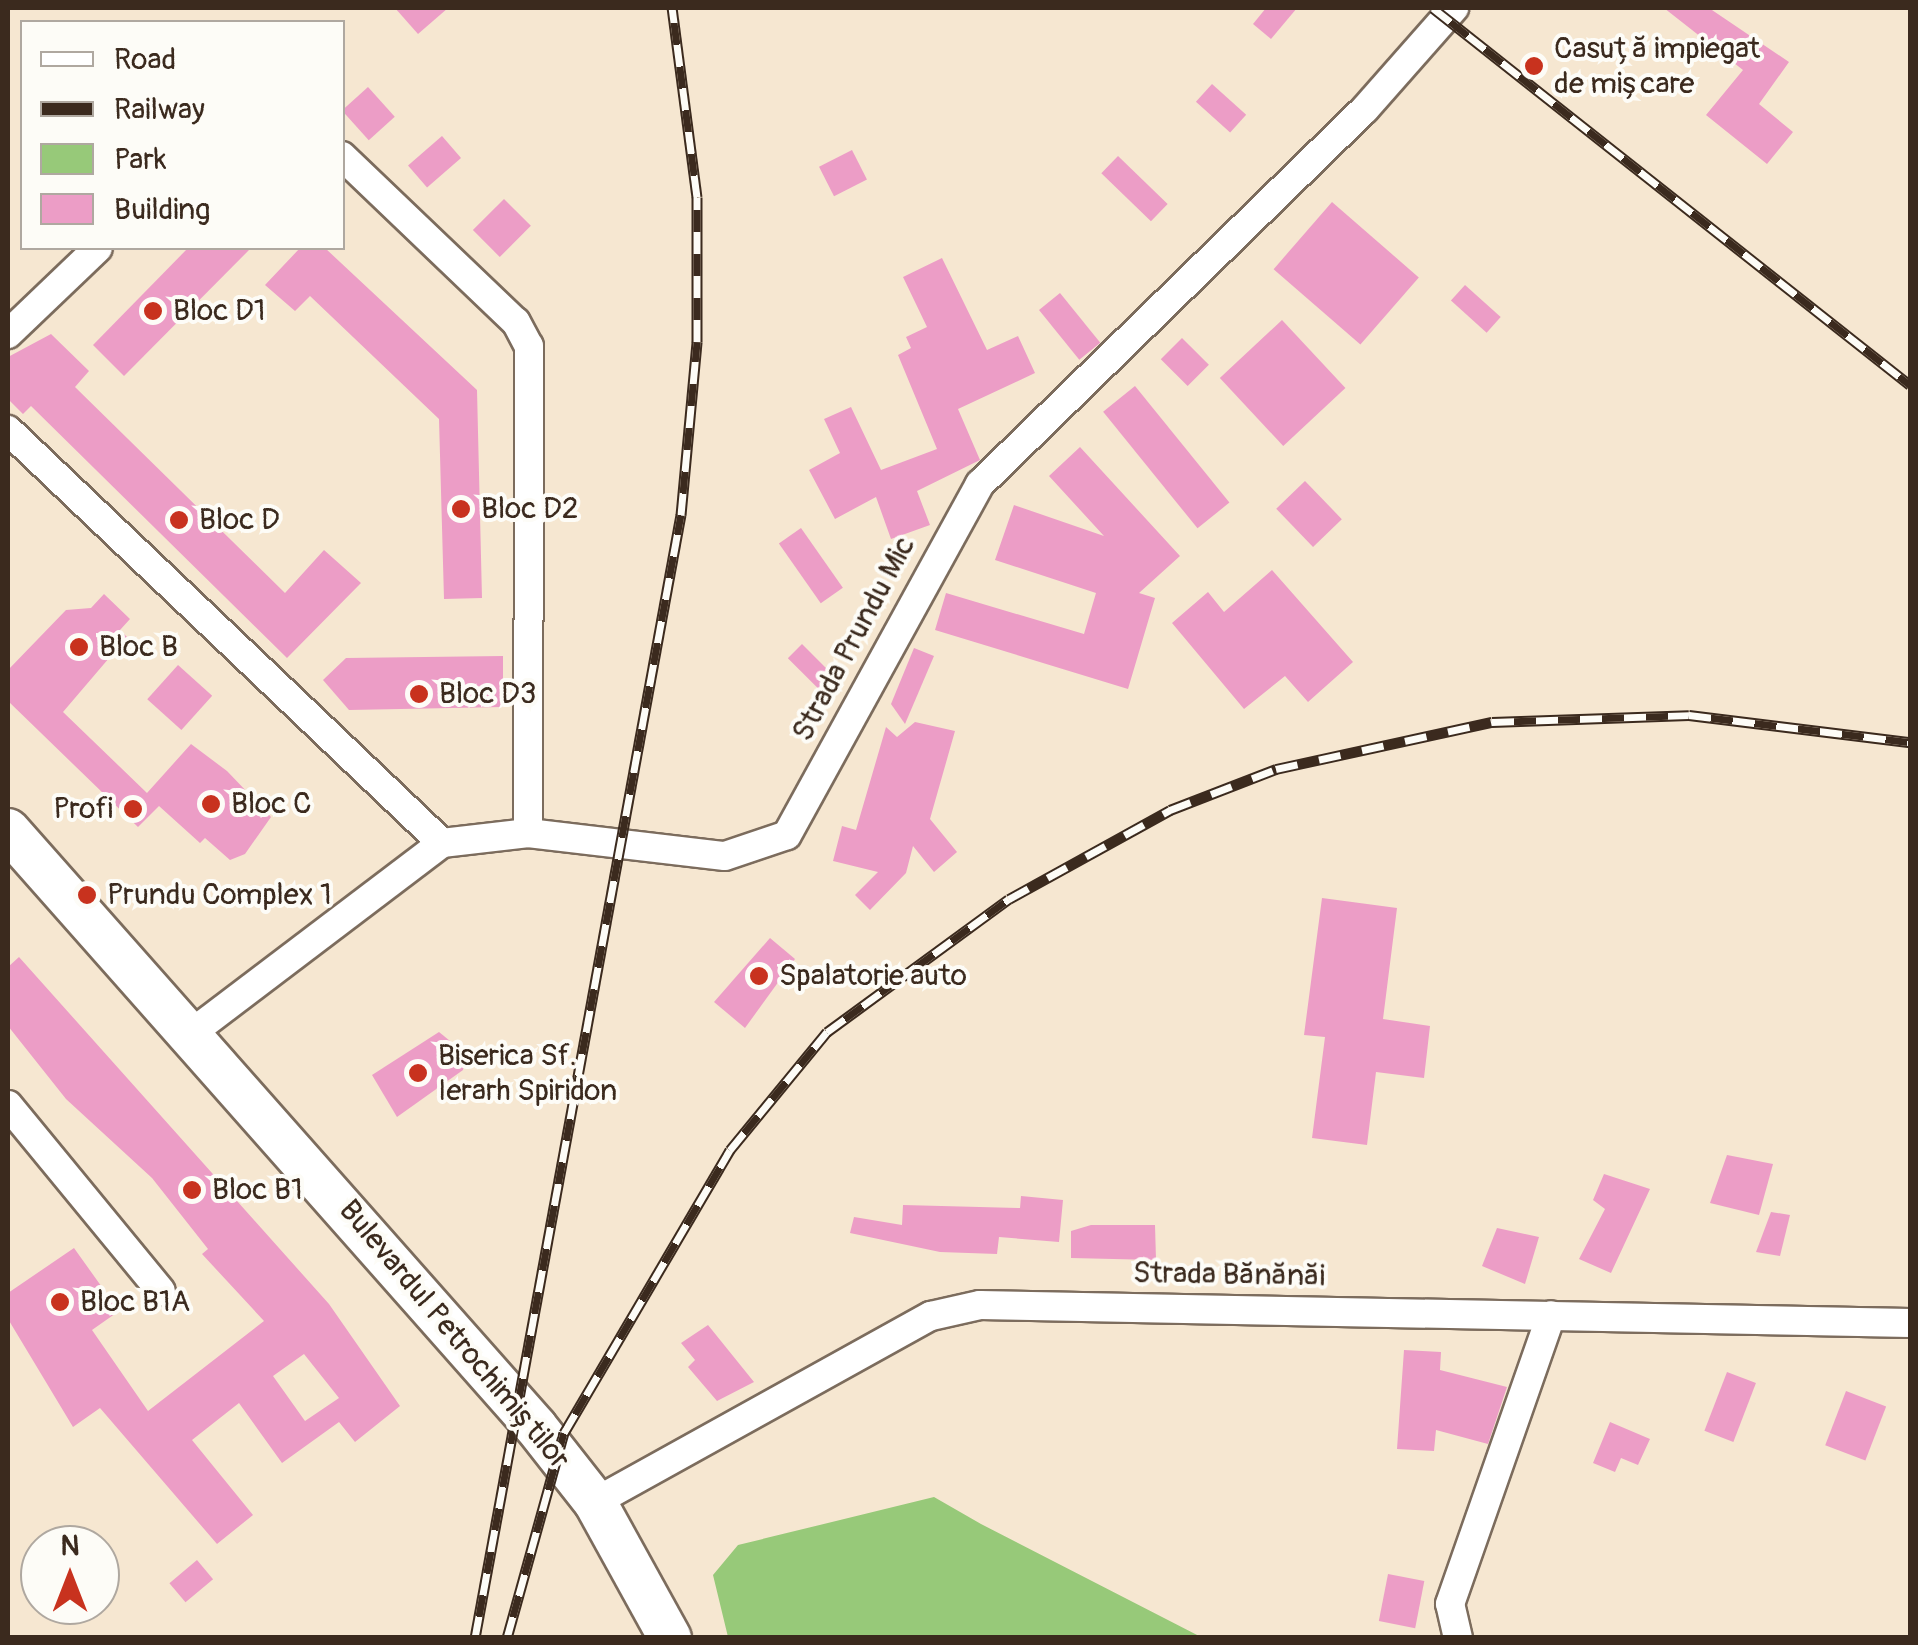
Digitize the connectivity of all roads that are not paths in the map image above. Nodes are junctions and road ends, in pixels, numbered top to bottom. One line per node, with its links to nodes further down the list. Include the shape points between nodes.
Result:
1 (1454, 8): 7 (street, Strada Prundu Mic, via 1365,109 980,484 787,835 725,856)
2 (345, 159): 7 (street, via 516,322 529,346)
3 (96, 250): 4 (street)
4 (8, 334)
5 (8, 430): 8 (street)
6 (8, 830): 9 (main road, Bulevardul Petrochimiștilor)
7 (528, 832): 8 (street, Strada Prundu Mic)
8 (442, 843): 9 (street, Strada Prundu Mic, via 312,933)
9 (193, 1032): 14 (main road, Bulevardul Petrochimiștilor)
10 (8, 1105): 11 (street)
11 (161, 1291)
12 (1552, 1315): 13 (street, Strada Bănănăi); 14 (street, Strada Bănănăi, via 980,1305 932,1316); 16 (street, via 1450,1604)
13 (1910, 1323)
14 (595, 1502): 15 (main road, Bulevardul Petrochimiștilor)
15 (670, 1638)
16 (1458, 1638)

